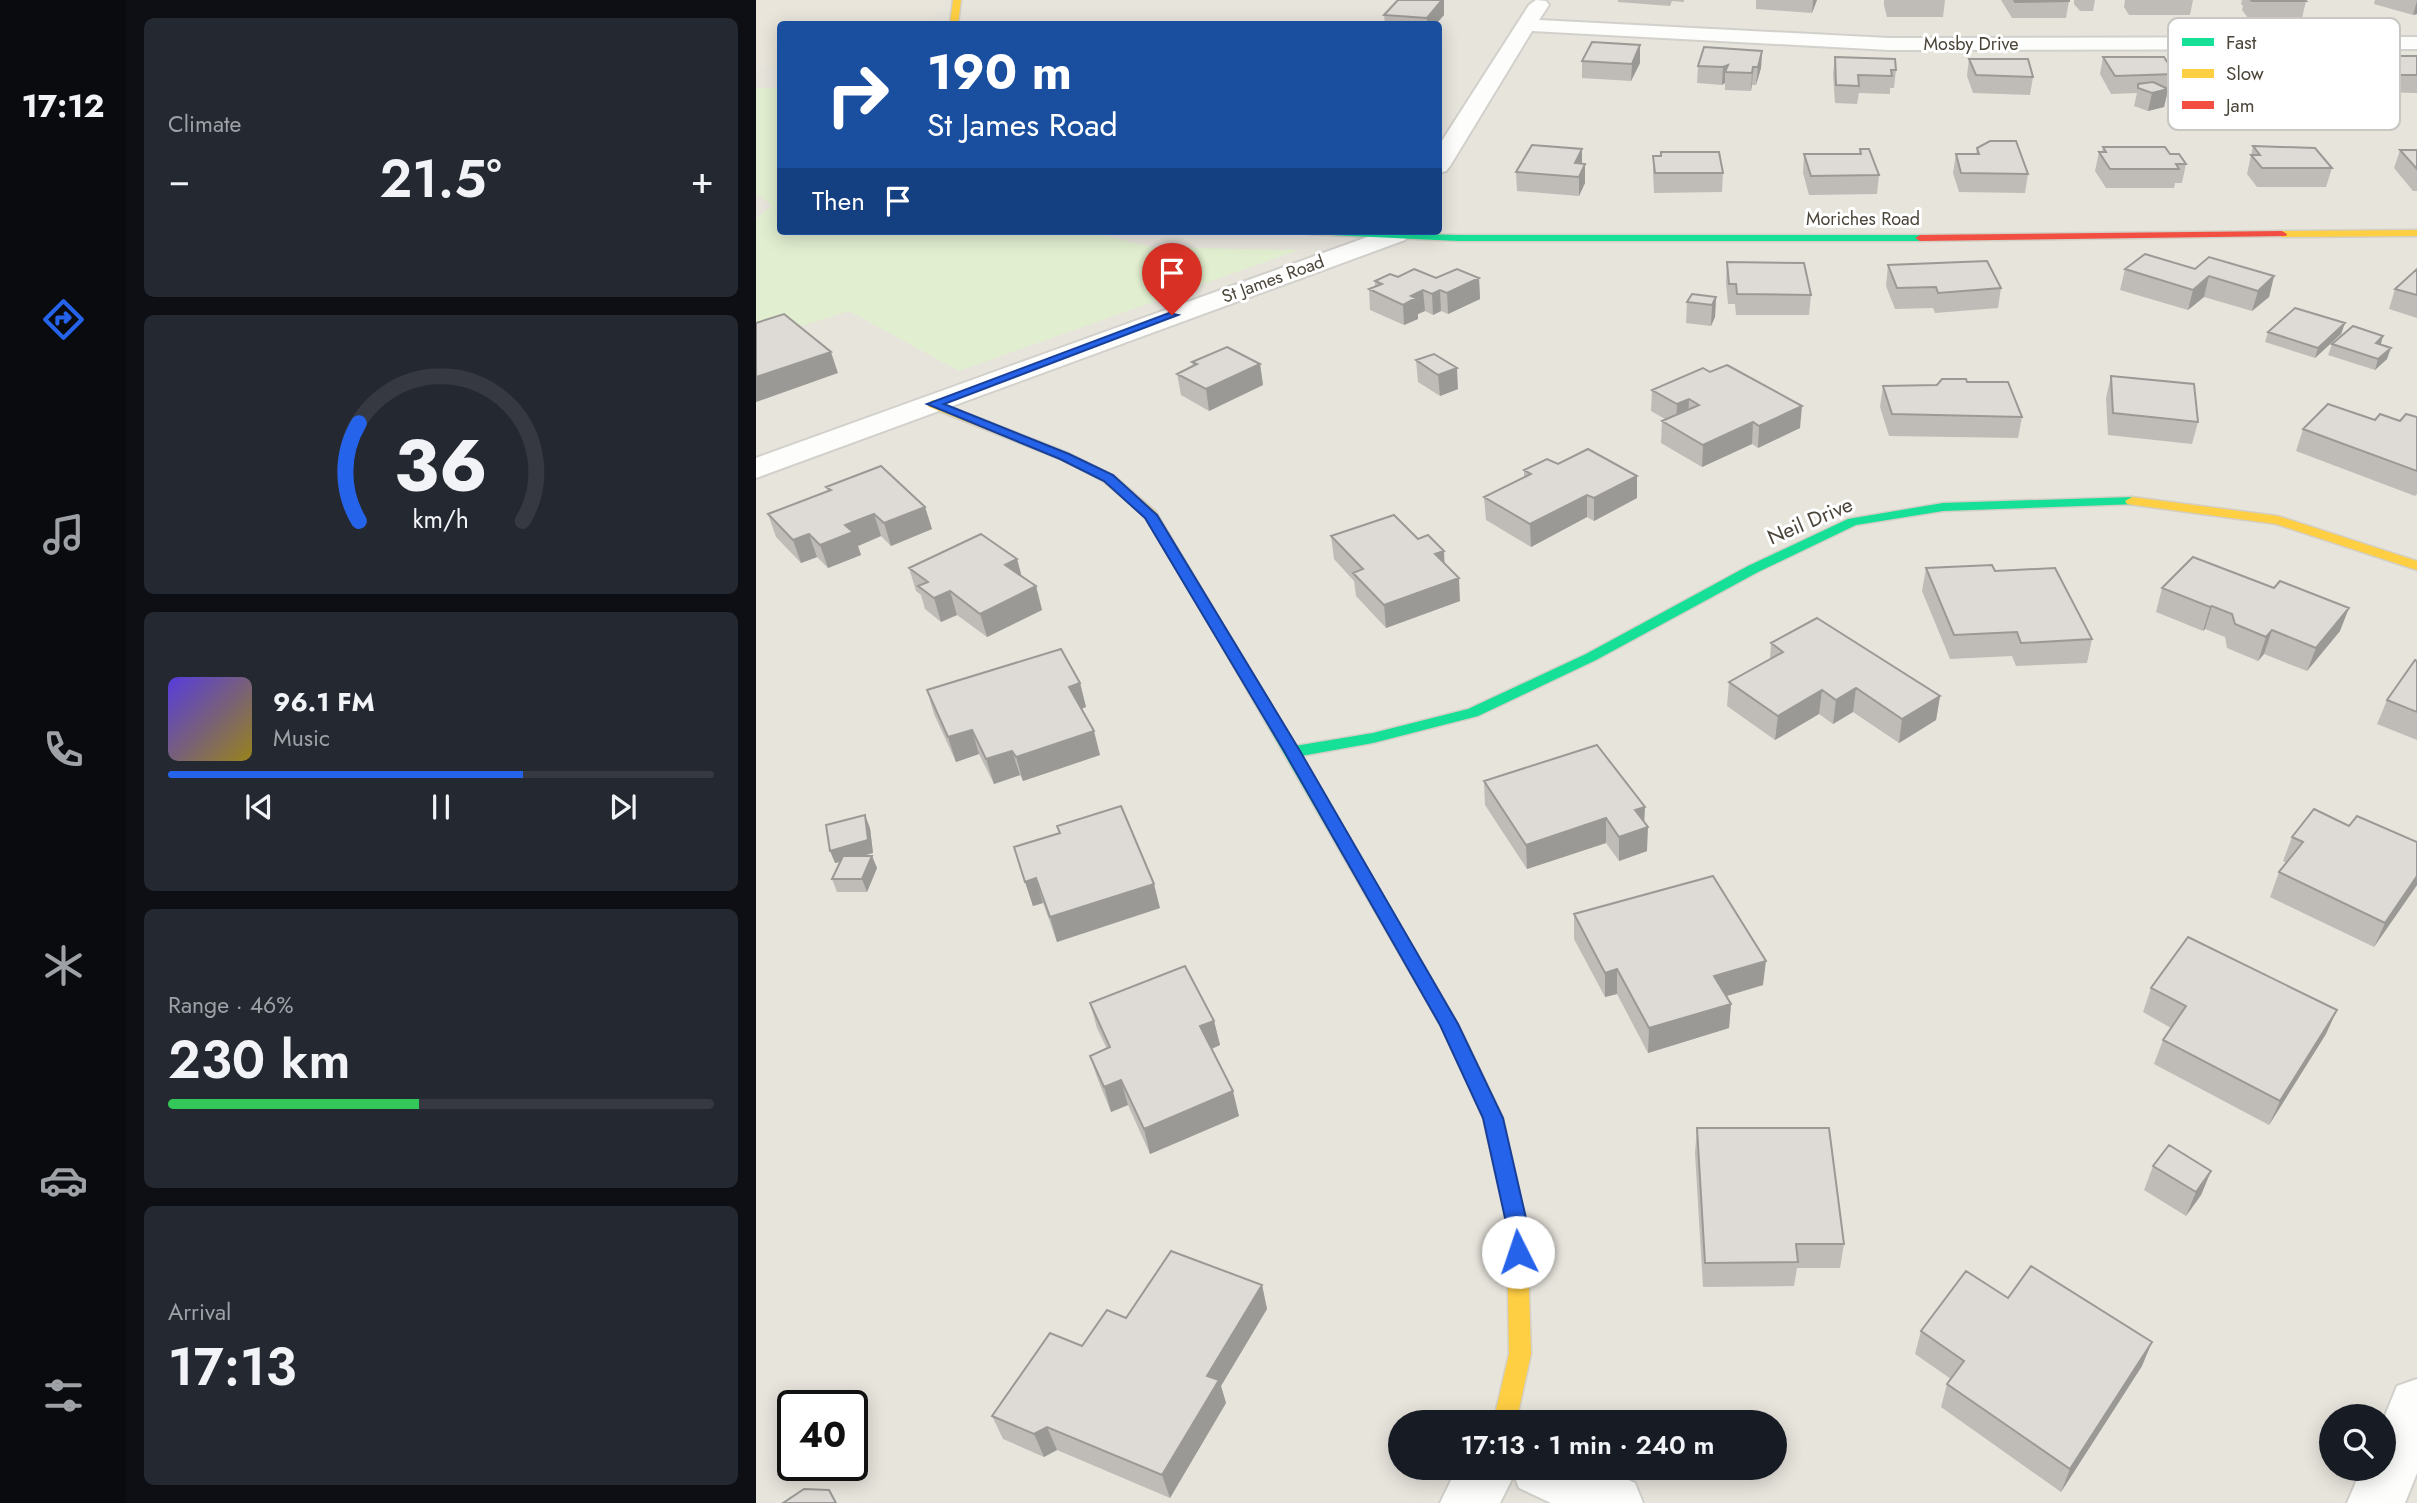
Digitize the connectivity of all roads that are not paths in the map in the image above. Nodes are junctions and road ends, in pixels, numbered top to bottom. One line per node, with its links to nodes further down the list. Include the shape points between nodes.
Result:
1 (957, 0): 3 (street)
2 (1542, 0): 4 (street)
3 (954, 21)
4 (1526, 25): 5 (street, Mosby Drive, via 1889,44); 6 (street)
5 (2168, 43)
6 (1442, 160)
7 (2417, 233): 9 (street, Moriches Road, via 1797,239)
8 (1392, 235): 10 (street, St James Road)
9 (1421, 235)
10 (933, 404): 11 (street, St James Road); 13 (street, via 1108,478 1151,515)
11 (756, 469)
12 (2417, 566): 13 (street, Neil Drive, via 2278,520 2138,501 1943,507 1853,522 1473,713 1373,738)
13 (1292, 751): 15 (street, via 1449,1024 1493,1118 1517,1227 1520,1354)
14 (2417, 1405): 20 (street)
15 (1507, 1410)
16 (1481, 1480): 18 (street)
17 (1565, 1480): 19 (street)
18 (1469, 1503)
19 (1614, 1503)
20 (2376, 1503)

